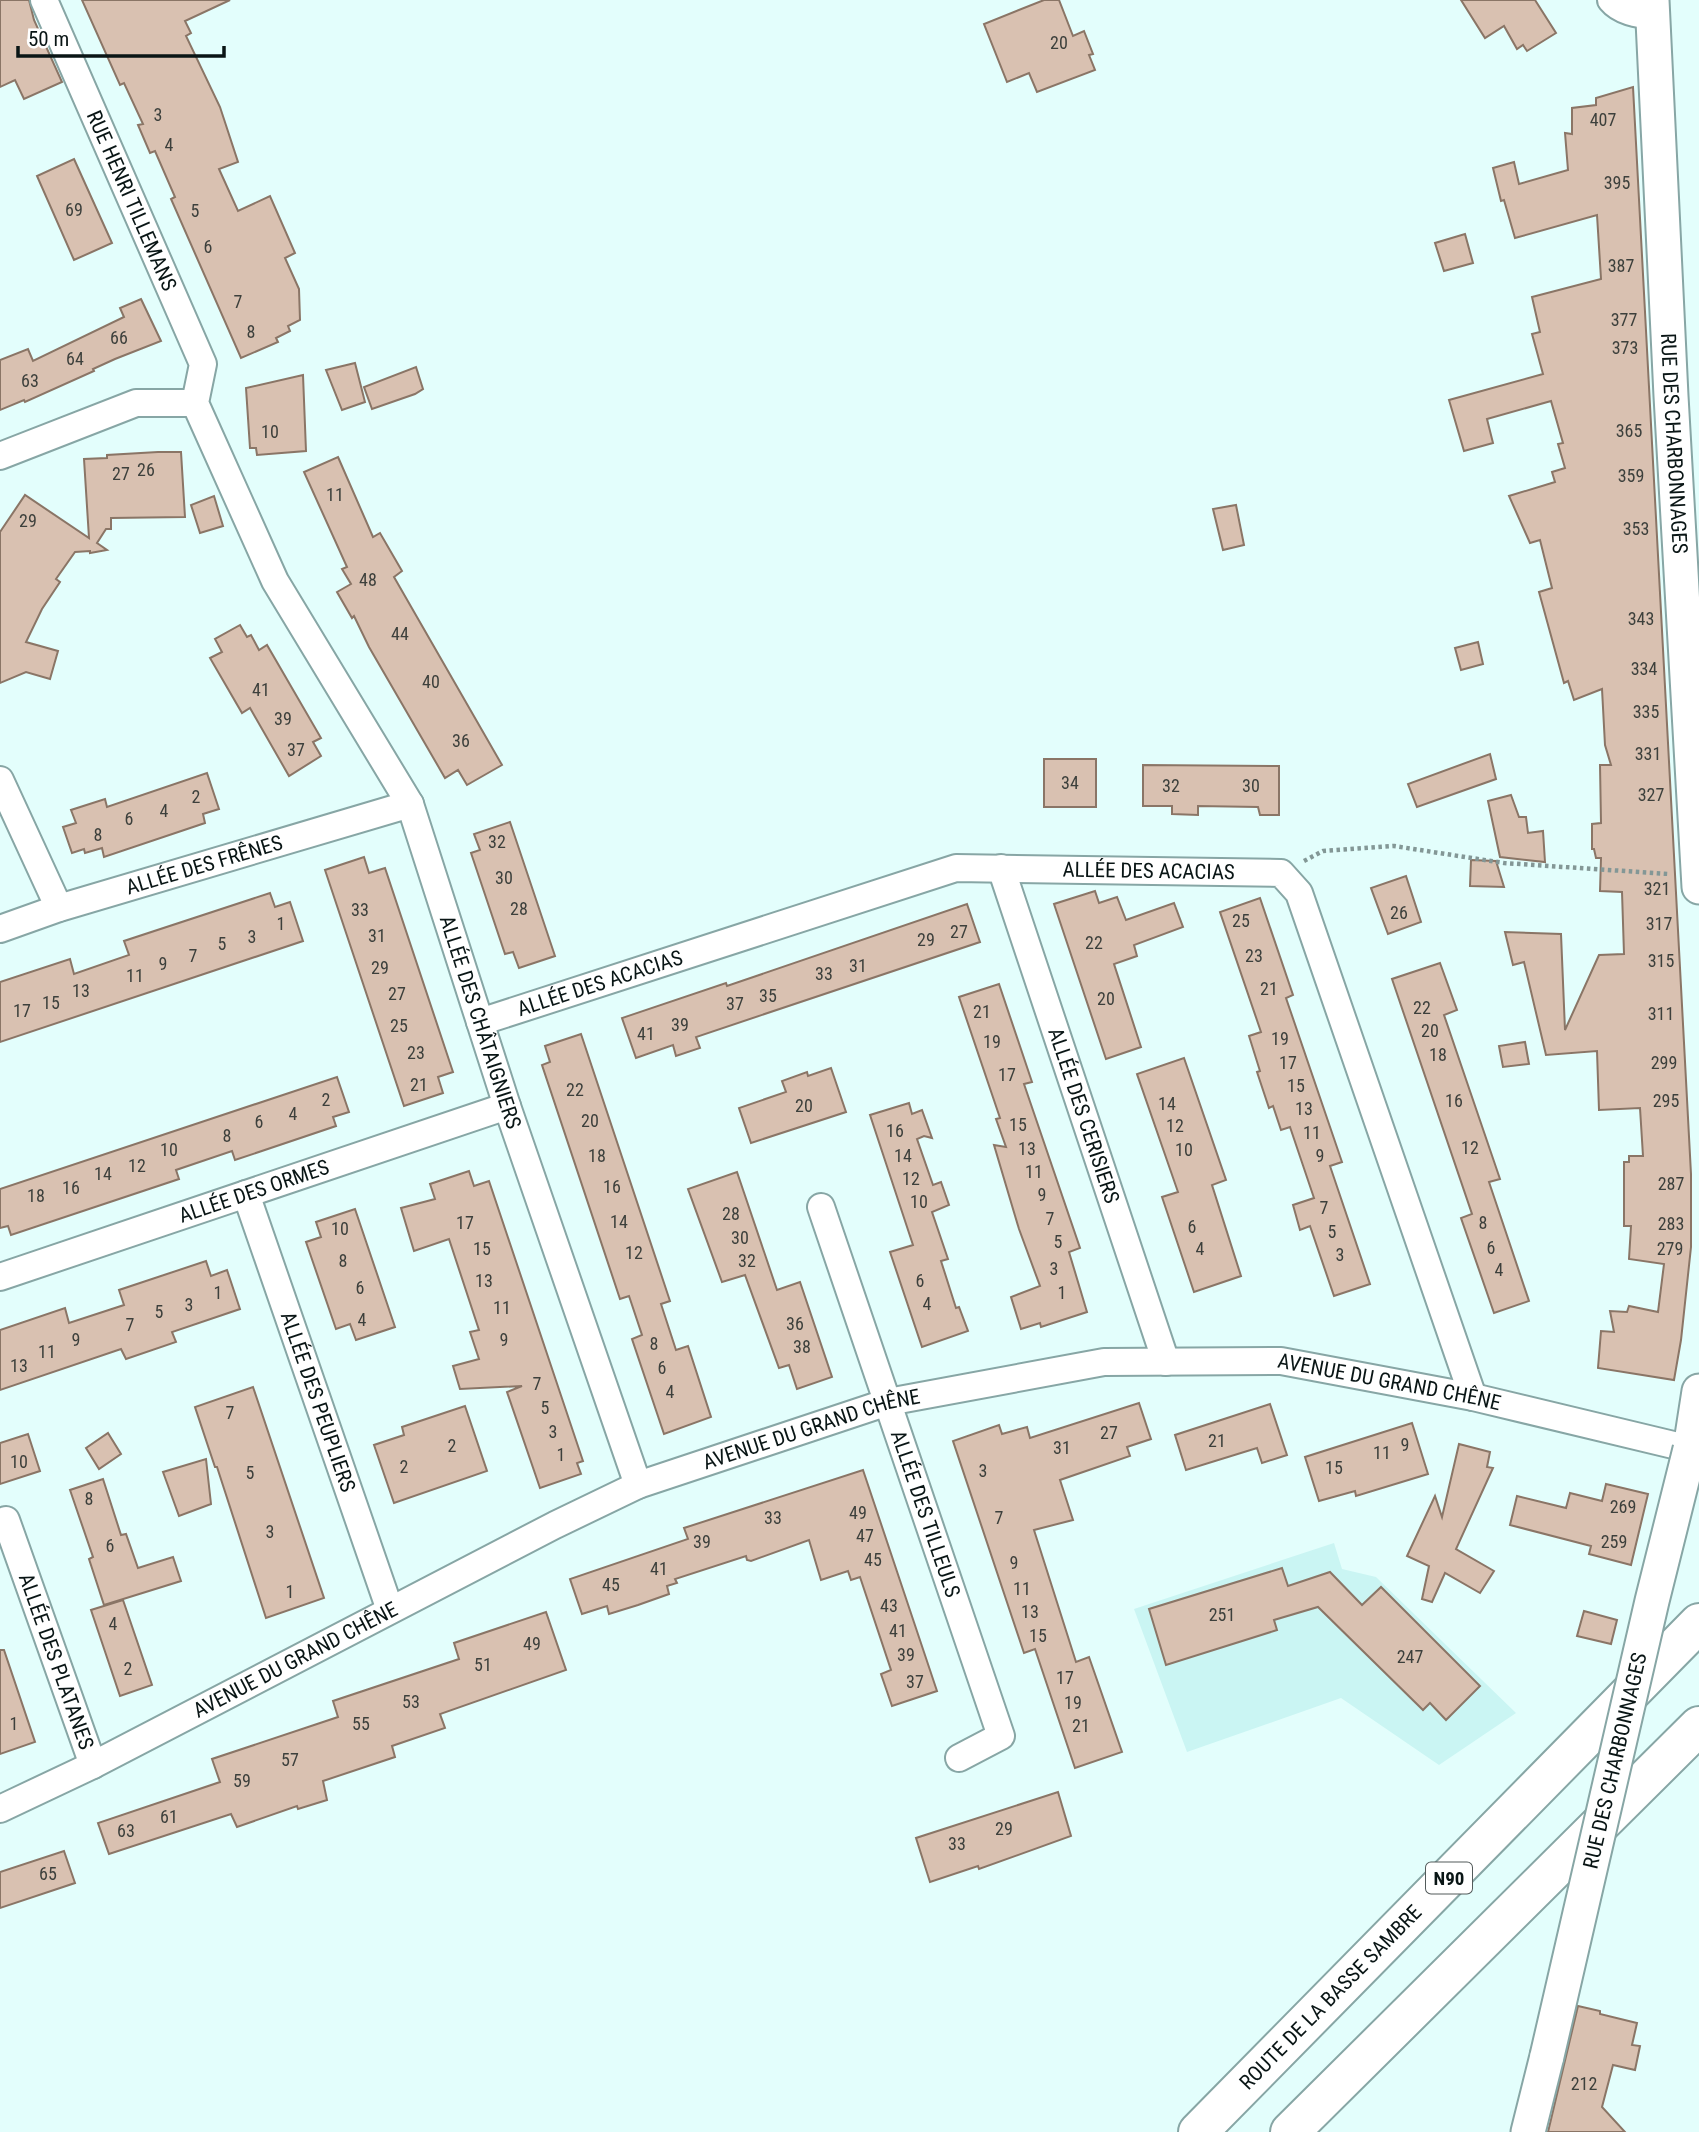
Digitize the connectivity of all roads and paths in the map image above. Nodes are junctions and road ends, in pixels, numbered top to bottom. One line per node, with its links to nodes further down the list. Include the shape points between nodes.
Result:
1 (44, 0): 4 (street, RUE HENRI TILLEMANS, via 203,364)
2 (1611, 0): 3 (street, via 1639,15)
3 (1652, 8): 10 (street, RUE DES CHARBONNAGES)
4 (195, 403): 5 (street, via 136,403); 7 (street, ALLÉE DES CHÂTAIGNIERS, via 275,581)
5 (0, 456)
6 (0, 780): 11 (street)
7 (410, 804): 11 (street, ALLÉE DES FRÊNES); 13 (street, ALLÉE DES CHÂTAIGNIERS)
8 (1001, 868): 9 (street, ALLÉE DES ACACIAS); 13 (street, ALLÉE DES ACACIAS, via 956,868); 18 (street, ALLÉE DES CERISIERS)
9 (1282, 873): 10 (path, via 1323,850 1394,846 1504,863); 20 (street, via 1299,893)
10 (1698, 881)
11 (59, 908): 12 (street, ALLÉE DES FRÊNES)
12 (0, 929)
13 (480, 1022): 14 (street, ALLÉE DES CHÂTAIGNIERS)
14 (507, 1106): 15 (street, ALLÉE DES ORMES); 23 (street, ALLÉE DES CHÂTAIGNIERS)
15 (246, 1194): 17 (street, ALLÉE DES ORMES); 25 (street, ALLÉE DES PEUPLIERS)
16 (821, 1207): 21 (street, ALLÉE DES TILLEULS)
17 (0, 1277)
18 (1166, 1362): 20 (street, AVENUE DU GRAND CHÊNE, via 1282,1361); 21 (street, AVENUE DU GRAND CHÊNE, via 1104,1362)
19 (1699, 1391): 22 (street, RUE DES CHARBONNAGES)
20 (1474, 1397): 22 (street, AVENUE DU GRAND CHÊNE)
21 (888, 1402): 23 (street, AVENUE DU GRAND CHÊNE); 28 (street, ALLÉE DES TILLEULS, via 1001,1736)
22 (1690, 1449): 33 (street, RUE DES CHARBONNAGES, bridge)
23 (638, 1485): 25 (street, AVENUE DU GRAND CHÊNE)
24 (6, 1520): 29 (street, ALLÉE DES PLATANES)
25 (390, 1610): 29 (street, AVENUE DU GRAND CHÊNE)
26 (1699, 1623): 31 (highway, ROUTE DE LA BASSE SAMBRE / N90)
27 (1699, 1726): 32 (highway)
28 (959, 1758)
29 (93, 1765): 30 (street, AVENUE DU GRAND CHÊNE)
30 (0, 1810)
31 (1198, 2132)
32 (1290, 2132)
33 (1528, 2132)

